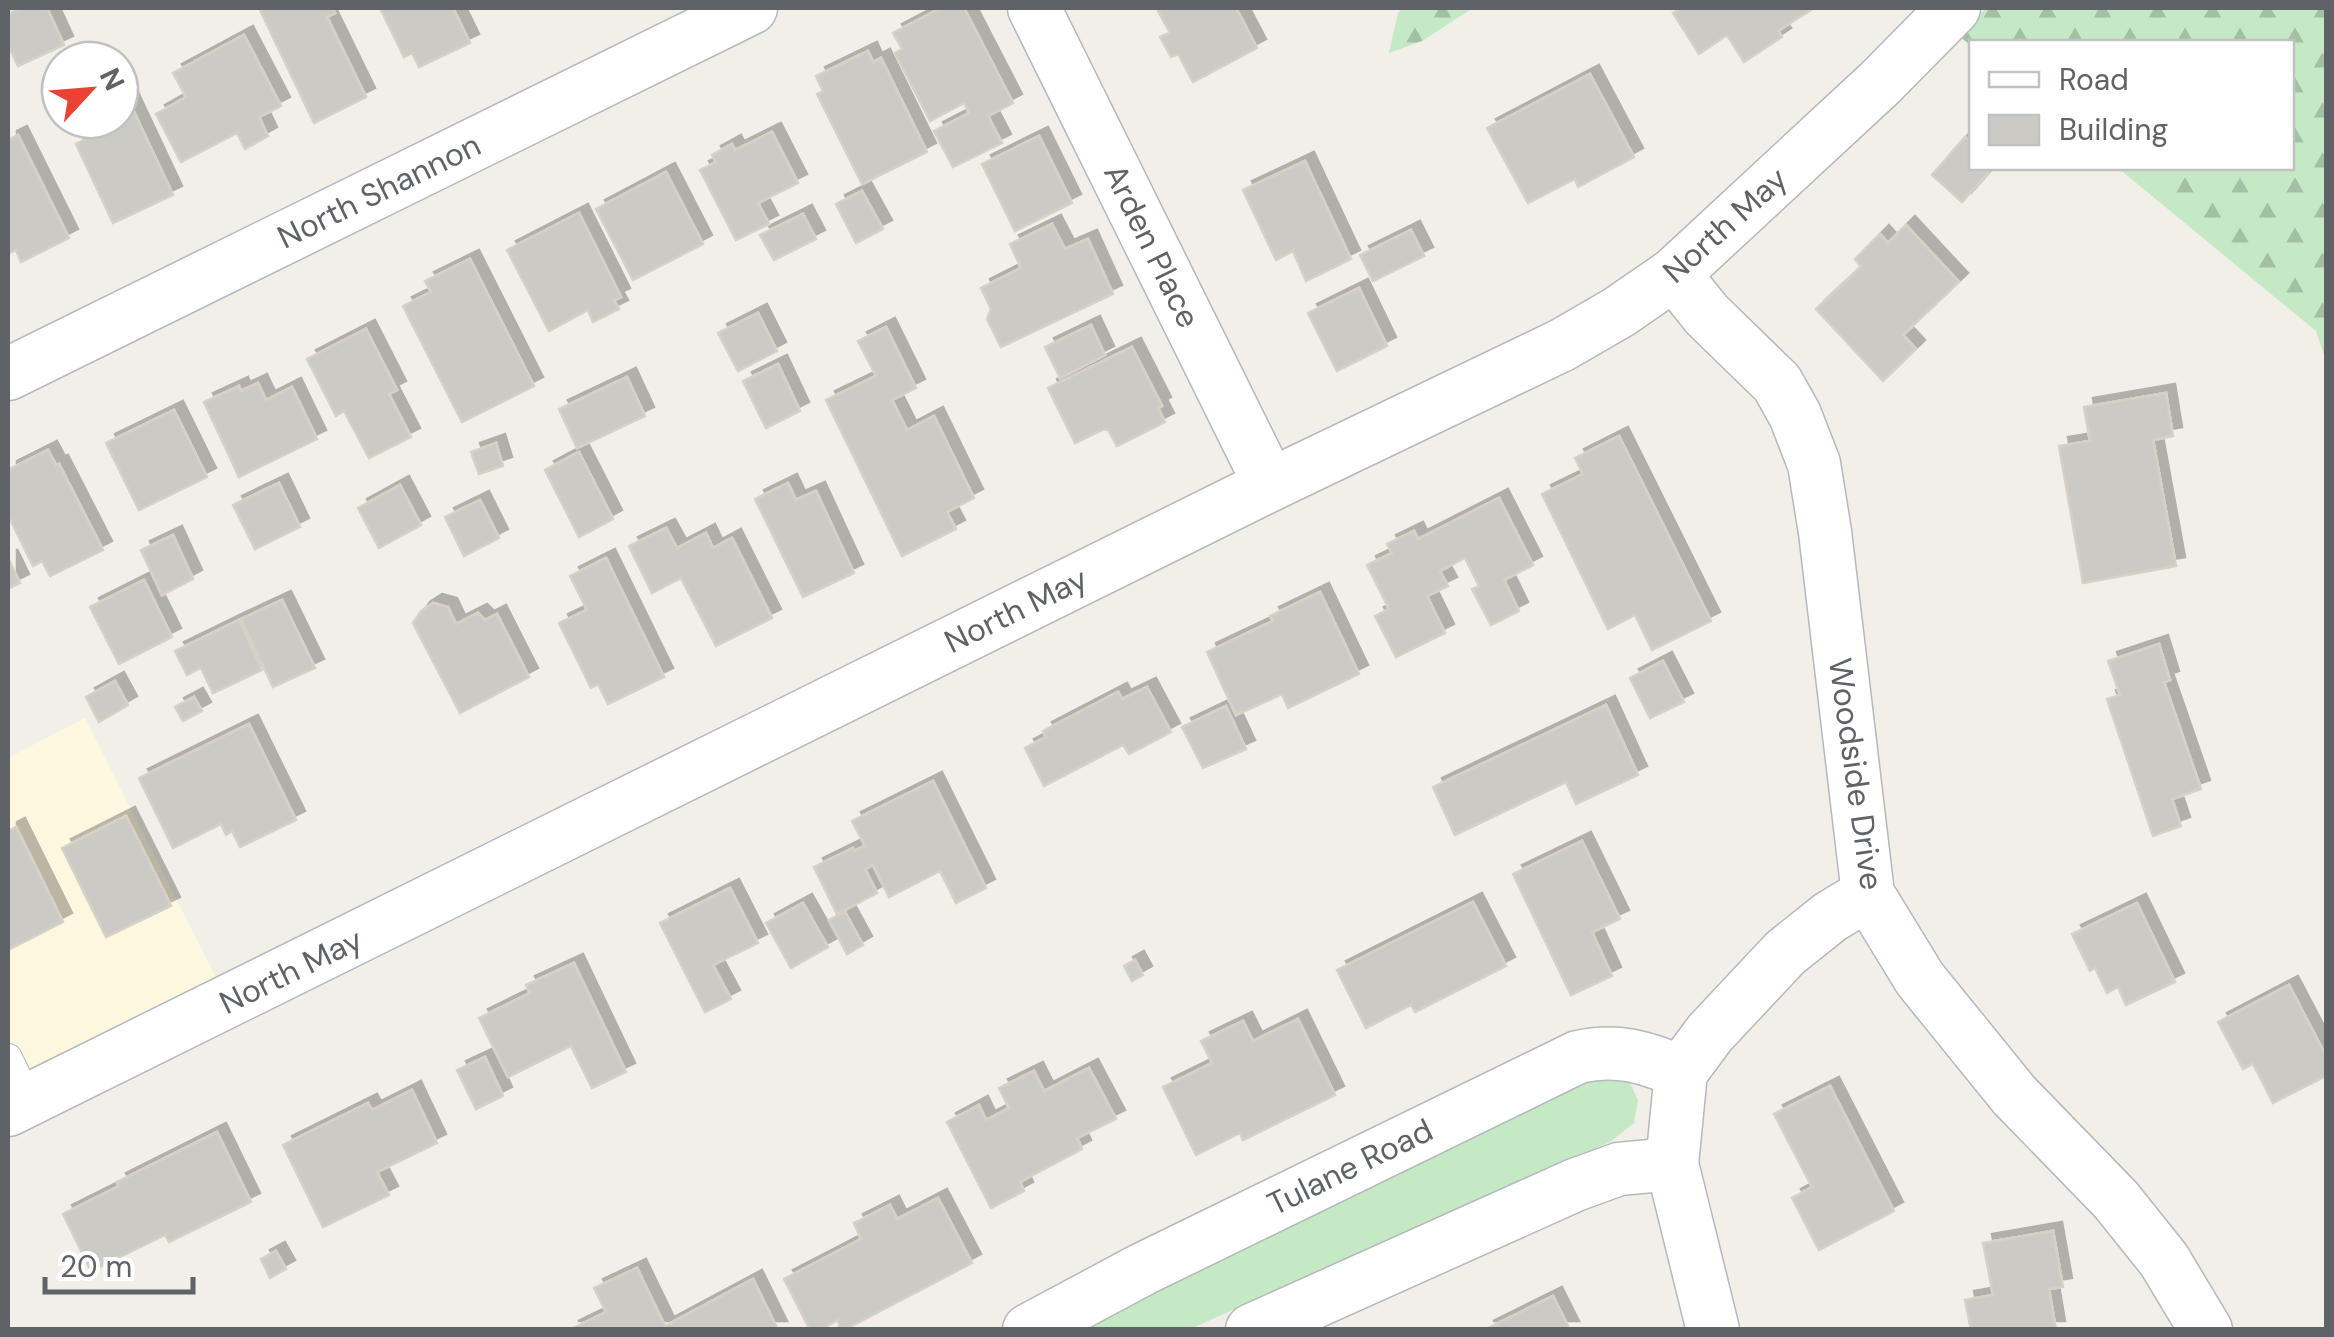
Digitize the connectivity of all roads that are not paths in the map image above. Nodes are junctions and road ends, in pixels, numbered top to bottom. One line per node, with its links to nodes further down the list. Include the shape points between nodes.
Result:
1 (751, 8): 5 (street, North Shannon)
2 (1034, 8): 6 (street, Arden Place)
3 (1954, 8): 4 (street, North May)
4 (1674, 274): 6 (street, North May, via 1562,345); 7 (street, Woodside Drive, via 1777,383 1814,464)
5 (8, 374)
6 (1270, 485): 9 (street, North May)
7 (1868, 894): 8 (street, via 1785,954); 14 (street, Woodside Drive, via 1920,979 2014,1095 2116,1200 2164,1260)
8 (1681, 1072): 10 (street); 11 (street, Tulane Road, via 1638,1054 1578,1057)
9 (14, 1089)
10 (1672, 1164): 12 (street, via 1619,1169 1575,1184); 13 (street)
11 (1029, 1330)
12 (1252, 1330)
13 (1713, 1330)
14 (2206, 1330)

